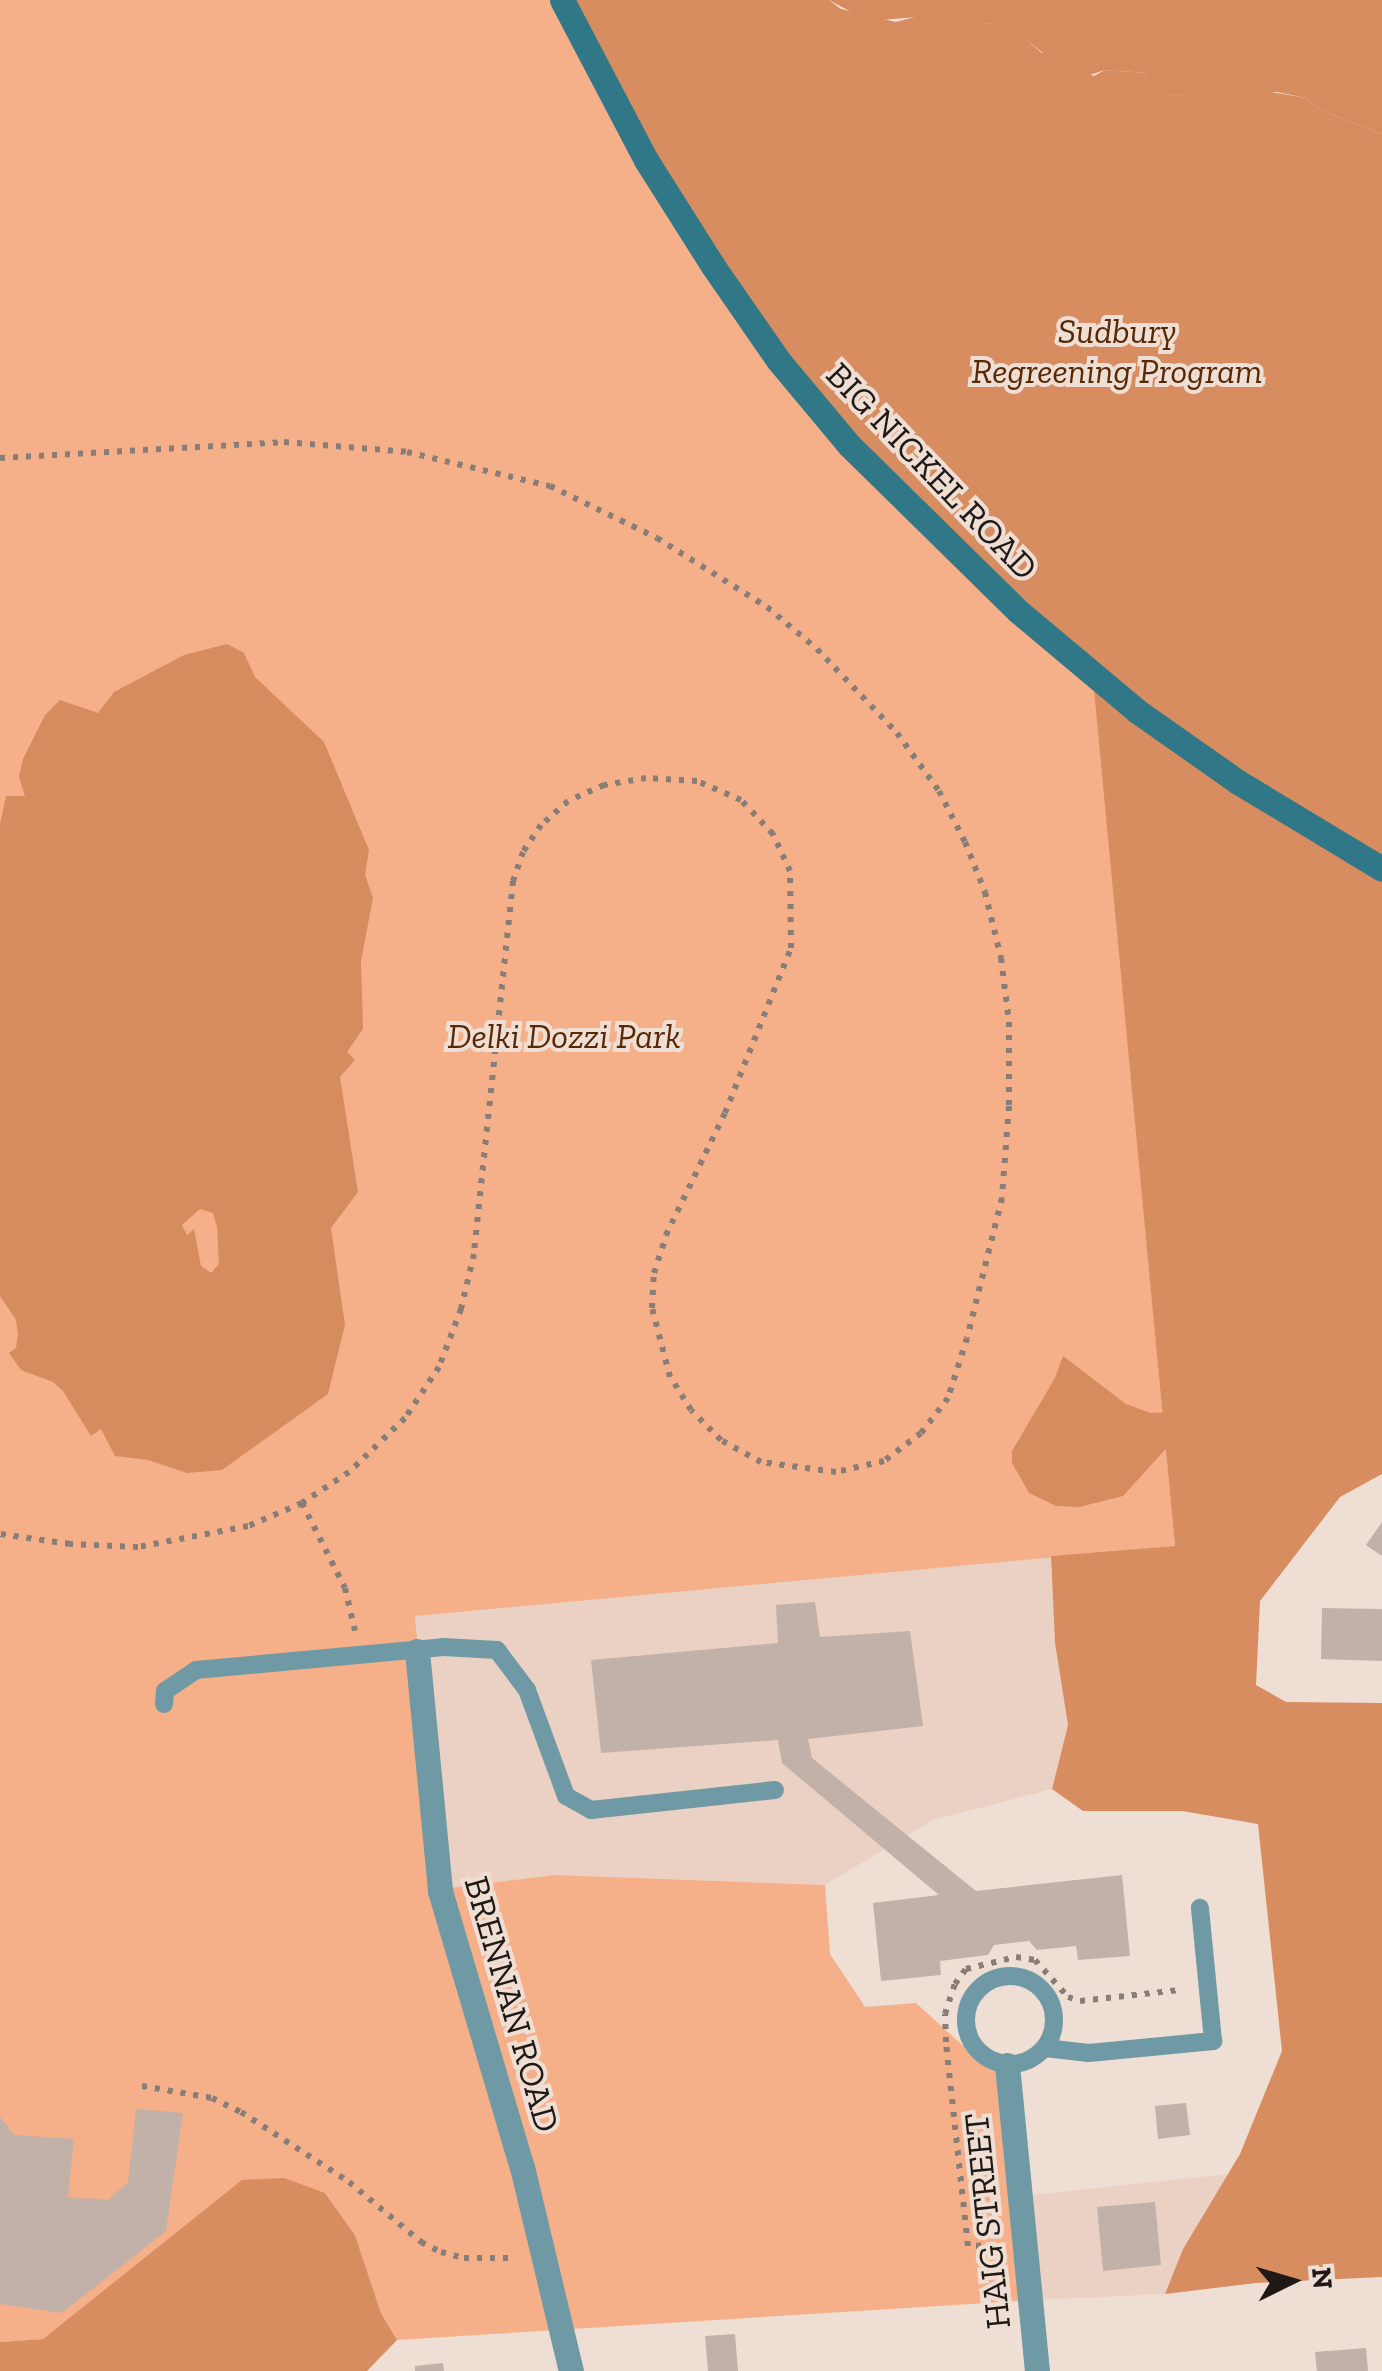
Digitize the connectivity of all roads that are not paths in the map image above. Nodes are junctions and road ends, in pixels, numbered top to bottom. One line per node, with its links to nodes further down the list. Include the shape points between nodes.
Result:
1 (562, 0): 2 (main road, BIG NICKEL ROAD, via 646,160 713,266 778,360 849,445 1018,610 1137,711)
2 (1382, 869)
3 (417, 1650): 4 (lane, via 196,1670 165,1691); 5 (lane, via 497,1650 527,1690 566,1796 591,1810); 9 (street, BRENNAN ROAD, via 440,1891 522,2167)
4 (164, 1704)
5 (775, 1790)
6 (1200, 1908): 7 (lane, via 1213,2041 1089,2053)
7 (1045, 2048): 8 (lane); 8 (lane, via 1054,2018 1043,1990 1030,1980 1001,1977 975,1993 968,2030 979,2052)
8 (1007, 2065): 10 (street, HAIG STREET)
9 (571, 2371)
10 (1037, 2371)

